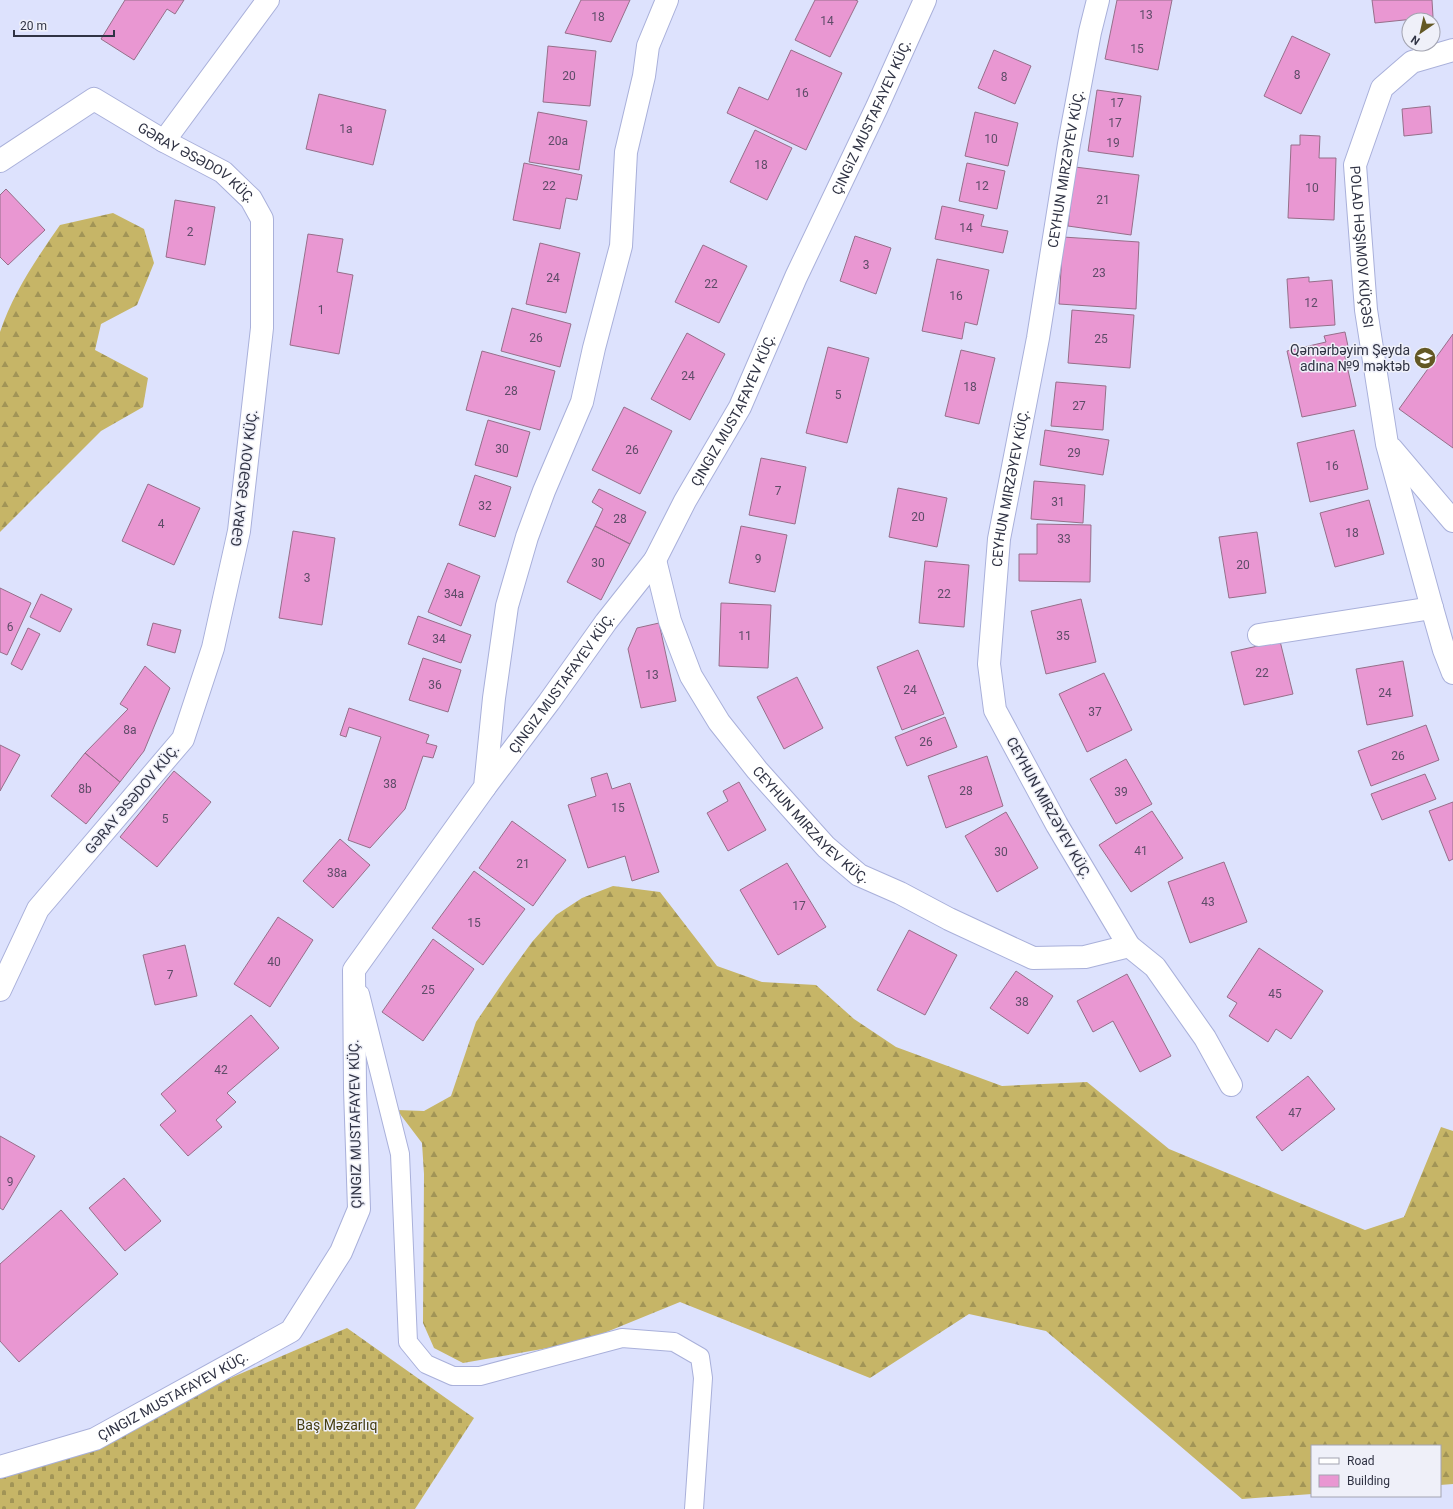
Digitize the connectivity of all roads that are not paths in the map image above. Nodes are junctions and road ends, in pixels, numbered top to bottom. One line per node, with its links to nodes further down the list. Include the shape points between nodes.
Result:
1 (268, 0): 6 (street)
2 (667, 0): 14 (street, ÇINGIZ MUSTAFAYEV KÜÇ., via 648,46 644,76 626,152 621,246 582,402 527,537 507,606)
3 (924, 0): 10 (street, ÇINGIZ MUSTAFAYEV KÜÇ., via 877,107 796,277 740,407 685,501)
4 (1098, 0): 15 (street, CEYHUN MIRZƏYEV KÜÇ., via 1069,144 1038,338 999,539 989,664 995,710 1057,825)
5 (1453, 50): 8 (street, POLAD HƏŞIMOV KÜÇƏSI, via 1412,62 1382,88 1355,165 1366,310)
6 (164, 141): 7 (street, GƏRAY ƏSƏDOV KÜÇ., via 94,99); 17 (street, GƏRAY ƏSƏDOV KÜÇ., via 223,172 252,199 262,219 262,328 239,531 213,648 183,739 38,909)
7 (0, 161)
8 (1387, 444): 9 (street); 11 (street, POLAD HƏŞIMOV KÜÇƏSI)
9 (1453, 521)
10 (655, 560): 14 (street, ÇINGIZ MUSTAFAYEV KÜÇ., via 606,622); 15 (street, CEYHUN MIRZAYEV KÜÇ., via 670,621 691,676 719,722 752,764 826,847 859,875 1033,958 1085,957)
11 (1432, 608): 12 (street); 13 (street, POLAD HƏŞIMOV KÜÇƏSI)
12 (1259, 634)
13 (1453, 673)
14 (485, 787): 16 (street, ÇINGIZ MUSTAFAYEV KÜÇ.)
15 (1129, 946): 18 (street, CEYHUN MIRZƏYEV KÜÇ., via 1155,968 1205,1038)
16 (354, 970): 19 (street, ÇINGIZ MUSTAFAYEV KÜÇ., via 359,1209 341,1252 291,1331 95,1439); 20 (lane, via 400,1154 408,1342 426,1364 453,1376 480,1376 622,1338 674,1342 700,1357 703,1378)
17 (0, 990)
18 (1231, 1085)
19 (0, 1467)
20 (694, 1509)

